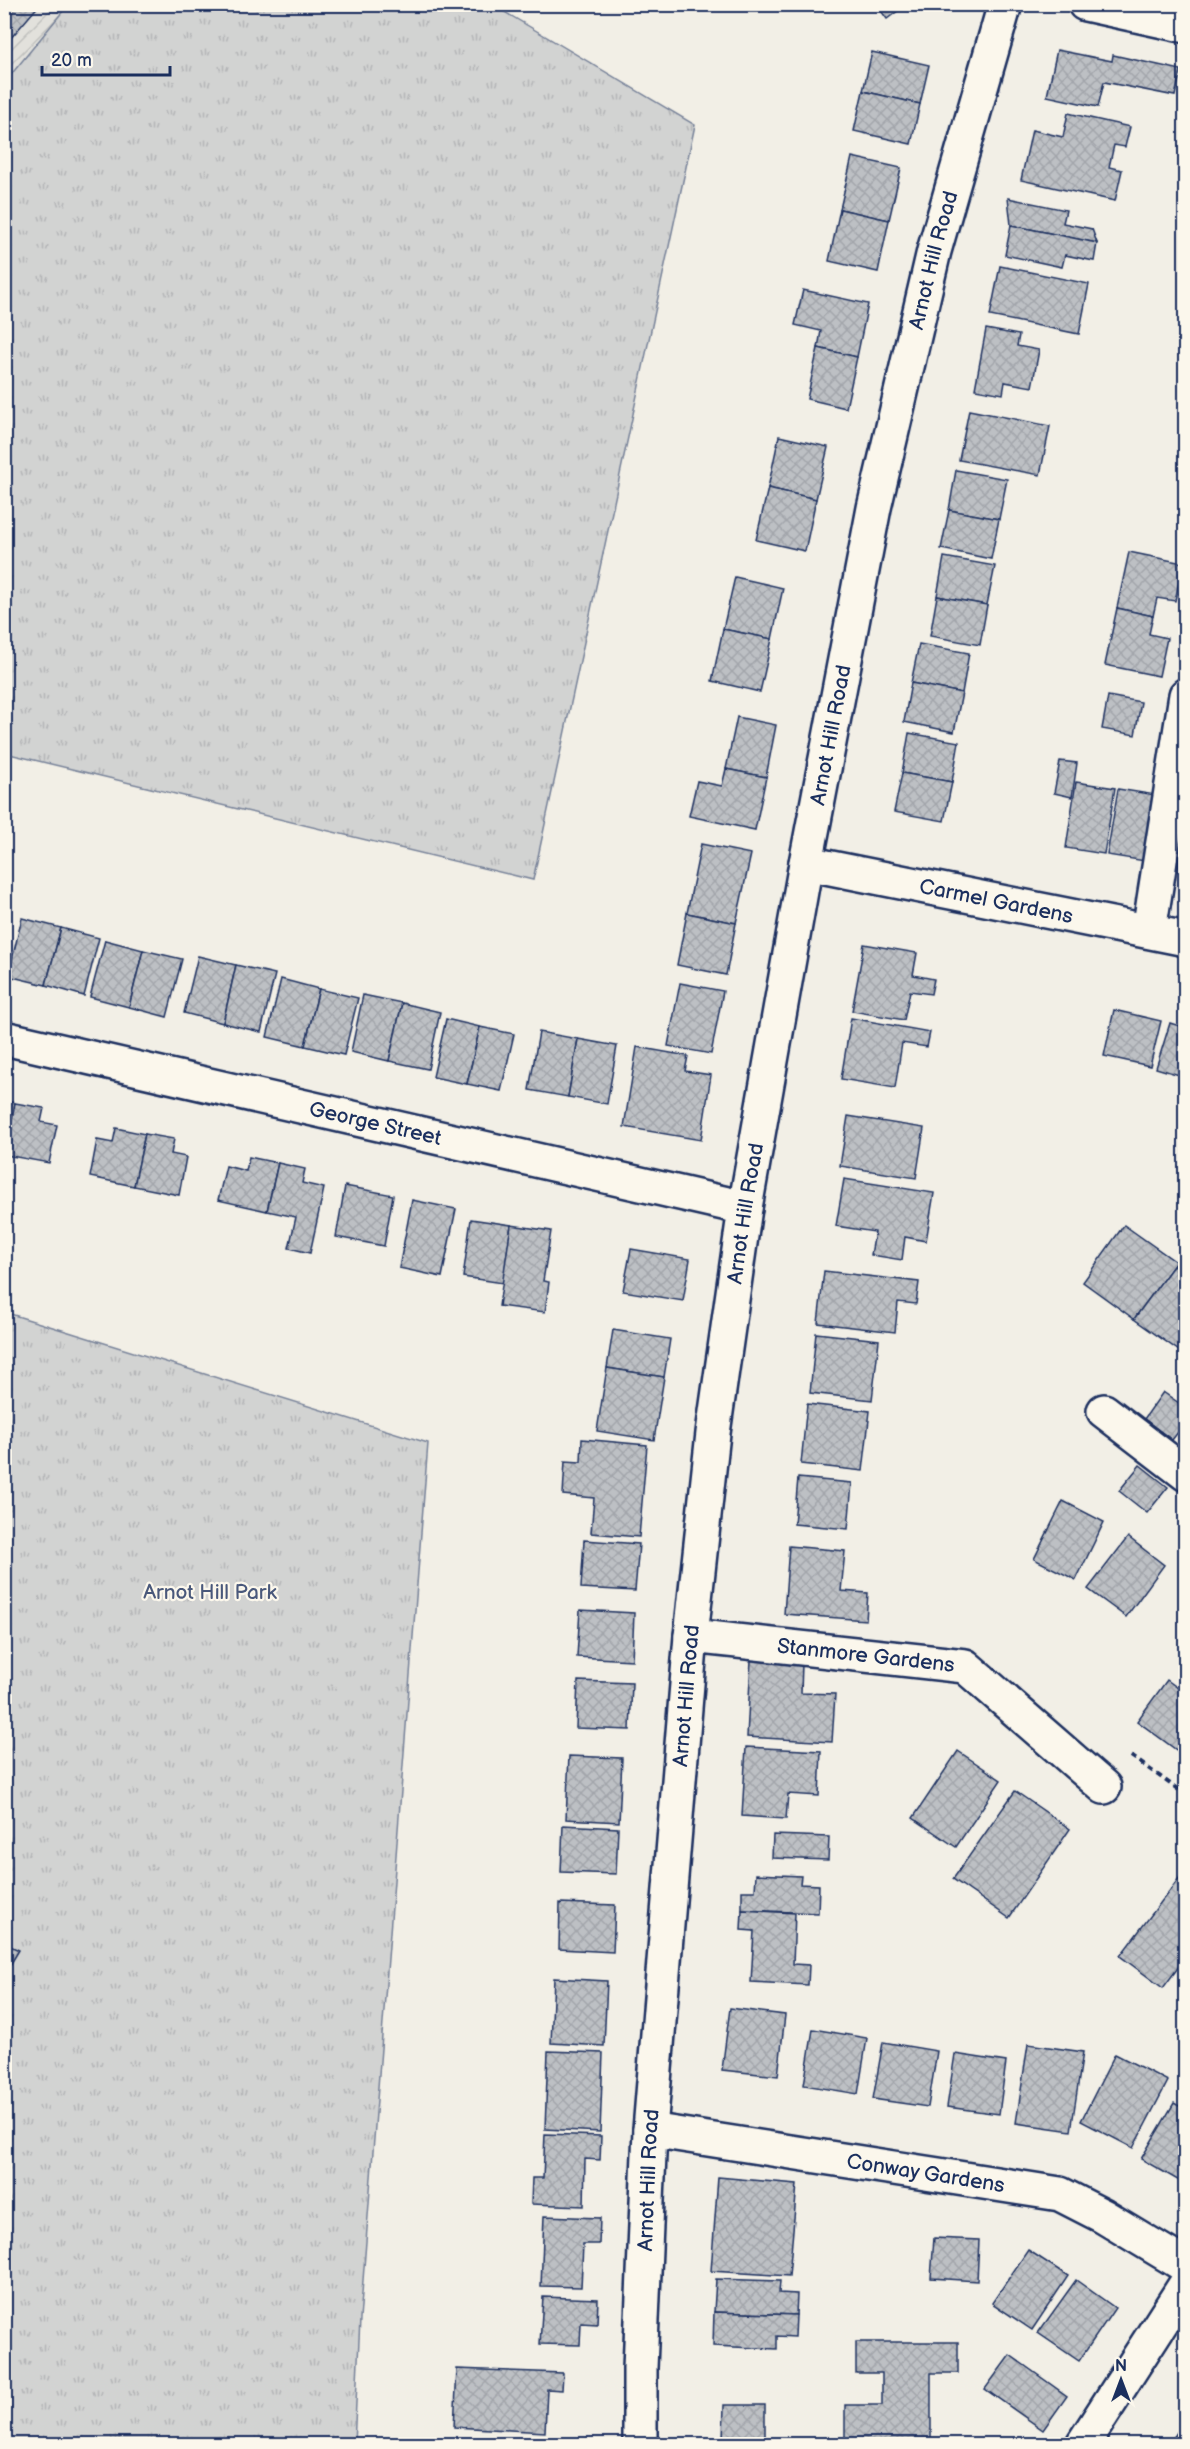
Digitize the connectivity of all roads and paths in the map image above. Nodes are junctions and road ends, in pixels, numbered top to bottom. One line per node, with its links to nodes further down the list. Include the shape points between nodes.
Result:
1 (1005, 4): 5 (street, Arnot Hill Road, via 934,251 874,508)
2 (1085, 4): 3 (street)
3 (1185, 26)
4 (1185, 695): 6 (street)
5 (806, 863): 6 (street, Carmel Gardens); 9 (street, Arnot Hill Road)
6 (1149, 931): 7 (street, Carmel Gardens)
7 (1185, 939)
8 (4, 1038): 9 (street, George Street)
9 (745, 1208): 12 (street, Arnot Hill Road, via 712,1433)
10 (1104, 1411): 11 (street)
11 (1185, 1474)
12 (691, 1636): 13 (street, Stanmore Gardens, via 965,1666); 14 (street, Arnot Hill Road)
13 (1104, 1786)
14 (650, 2130): 15 (street, Conway Gardens, via 1060,2194); 17 (street, Arnot Hill Road)
15 (1185, 2266)
16 (1185, 2284): 18 (street)
17 (640, 2445)
18 (1083, 2445)

